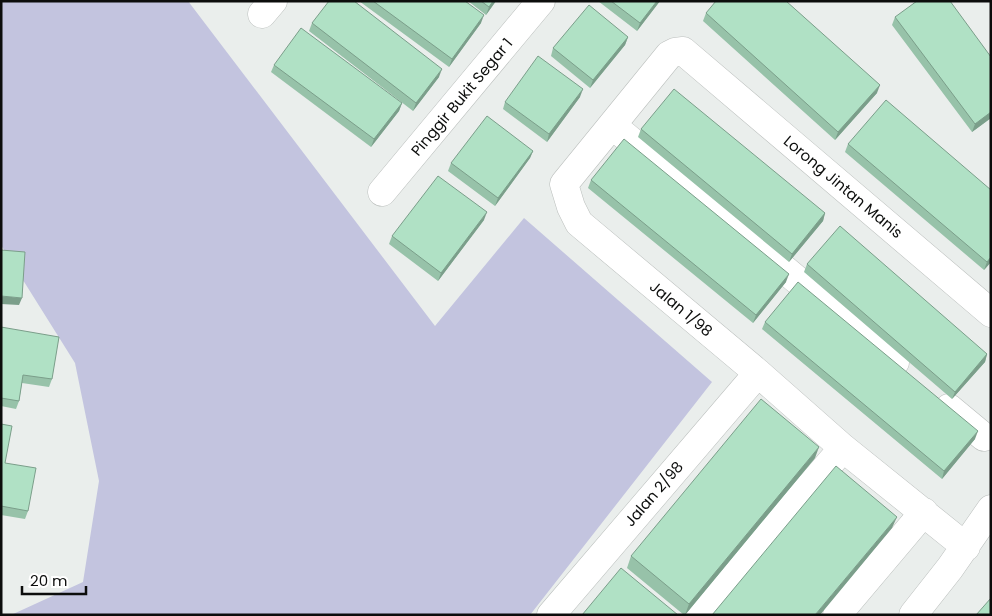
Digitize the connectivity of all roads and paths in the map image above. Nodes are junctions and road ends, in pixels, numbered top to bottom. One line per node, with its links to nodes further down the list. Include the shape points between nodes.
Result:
1 (541, 1): 4 (street, Pinggir Bukit Segar 1)
2 (695, 62): 3 (street, Jalan 1/98, via 683,51 669,55); 5 (street, Lorong Jintan Manis)
3 (612, 124): 6 (street, Jalan 1/98, via 564,184 579,222); 7 (street)
4 (382, 192)
5 (991, 313)
6 (758, 373): 8 (street, Jalan 1/98); 12 (street, Jalan 2/98)
7 (984, 437)
8 (843, 448): 10 (street, Jalan 1/98); 15 (street)
9 (991, 509): 11 (street)
10 (924, 512): 11 (street, Jalan 1/98); 16 (street)
11 (966, 546): 17 (street)
12 (604, 553): 13 (street); 14 (street, Jalan 2/98)
13 (624, 572)
14 (550, 615)
15 (699, 615)
16 (837, 615)
17 (913, 615)

